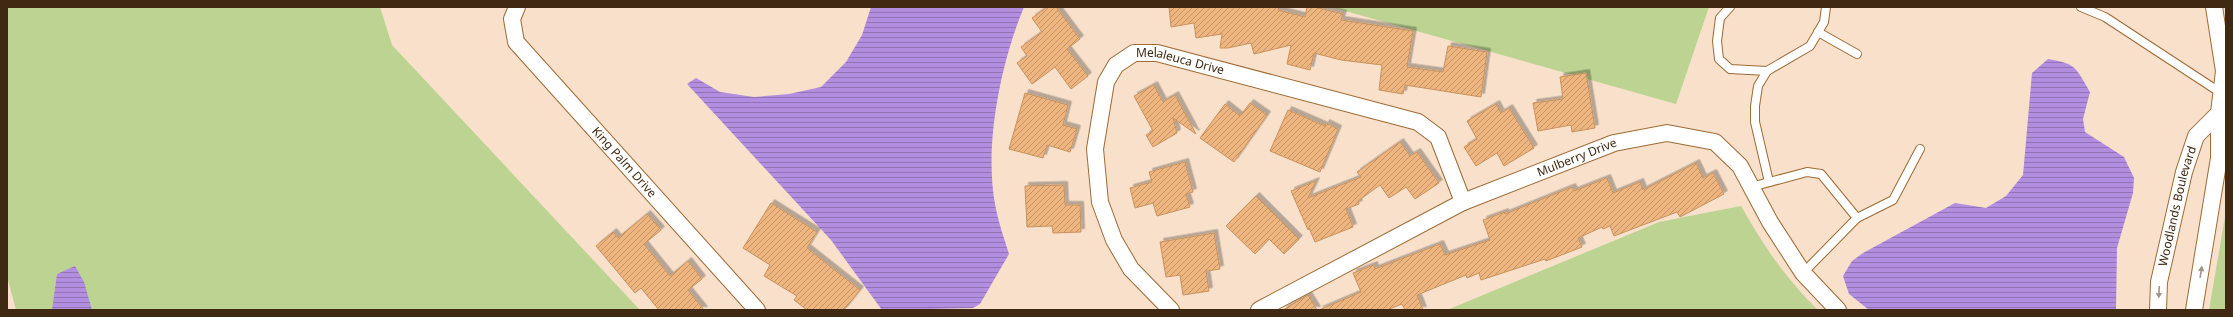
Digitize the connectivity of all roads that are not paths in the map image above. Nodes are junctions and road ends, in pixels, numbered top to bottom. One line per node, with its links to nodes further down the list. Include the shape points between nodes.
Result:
1 (517, 7): 17 (street, King Palm Drive, via 512,19 516,42)
2 (1730, 7): 8 (lane, via 1720,18 1717,41 1719,59 1730,69)
3 (1826, 7): 6 (lane, via 1824,22)
4 (2081, 7): 9 (lane, via 2105,17)
5 (2214, 7): 9 (street, via 2224,71)
6 (1818, 32): 7 (lane); 8 (lane, via 1810,46)
7 (1857, 54)
8 (1767, 71): 12 (lane, via 1758,86 1755,122)
9 (2223, 83): 10 (street)
10 (2222, 115): 21 (street, Woodlands Boulevard, one-way to 21, via 2196,136 2184,172 2159,282); 22 (street, one-way to 10, via 2219,158)
11 (1920, 149): 15 (lane, via 1893,200)
12 (1769, 182): 13 (lane); 15 (lane, via 1807,172 1822,174)
13 (1751, 187): 14 (street, Mulberry Drive, via 1740,166 1715,142 1667,133 1614,143); 16 (street, Mulberry Drive)
14 (1462, 202): 18 (street, Melaleuca Drive, via 1438,137 1418,122 1157,53 1134,53 1116,65 1106,82 1095,149 1100,202 1114,240 1131,269); 19 (street, Mulberry Drive)
15 (1857, 218): 16 (lane)
16 (1803, 273): 20 (street, Mulberry Drive)
17 (757, 310)
18 (1171, 310)
19 (1259, 310)
20 (1838, 310)
21 (2158, 310)
22 (2194, 310)

